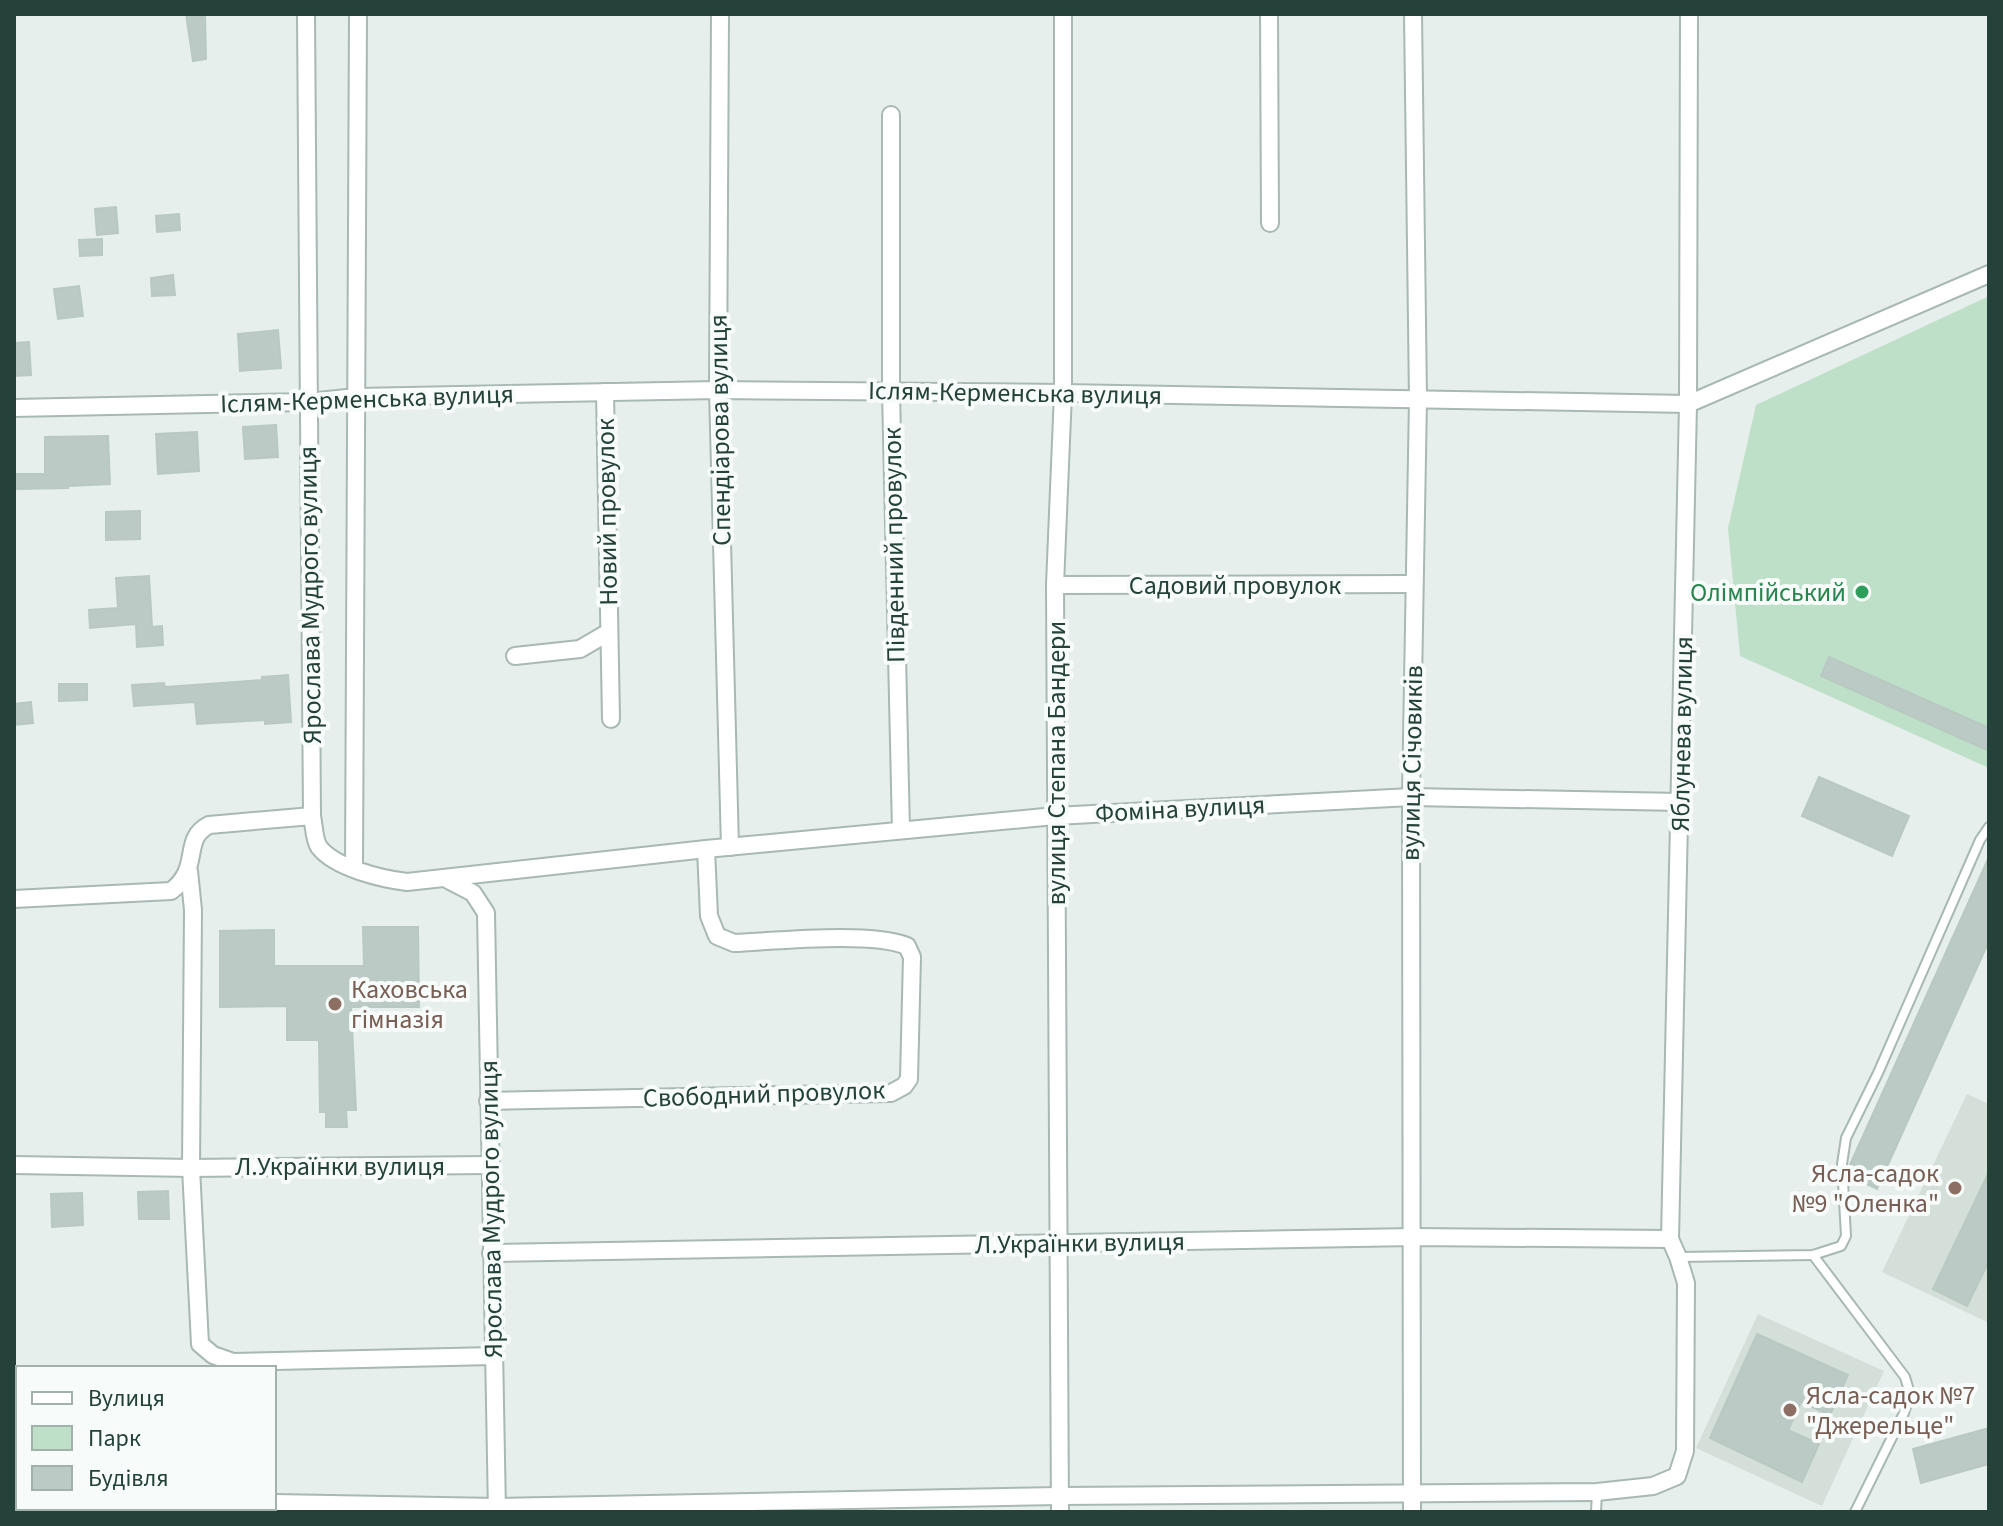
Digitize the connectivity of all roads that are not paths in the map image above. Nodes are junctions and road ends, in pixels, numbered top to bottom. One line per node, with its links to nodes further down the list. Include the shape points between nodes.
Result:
1 (306, 14): 17 (street, Ярослава Мудрого вулиця)
2 (358, 14): 15 (street, Ярослава Мудрого вулиця)
3 (720, 14): 11 (street, Спендіарова вулиця)
4 (1063, 14): 14 (street, вулиця Степана Бандери)
5 (1269, 14): 9 (street)
6 (1413, 14): 16 (street, вулиця Січовиків)
7 (1689, 14): 18 (street, Яблунева вулиця)
8 (891, 115): 12 (street, Південний провулок)
9 (1270, 223)
10 (1989, 274): 18 (street, Іслям-Керменська вулиця)
11 (718, 390): 12 (street, Іслям-Керменська вулиця); 13 (street, Іслям-Керменська вулиця); 31 (street, Спендіарова вулиця)
12 (891, 391): 14 (street, Іслям-Керменська вулиця); 30 (street, Південний провулок)
13 (605, 392): 15 (street, Іслям-Керменська вулиця); 22 (street, Новий провулок)
14 (1063, 393): 16 (street, Іслям-Керменська вулиця); 21 (street, вулиця Степана Бандери)
15 (357, 397): 17 (street, Іслям-Керменська вулиця); 33 (street, Ярослава Мудрого вулиця)
16 (1418, 399): 18 (street, Іслям-Керменська вулиця); 20 (street, вулиця Січовиків)
17 (308, 402): 19 (street, Іслям-Керменська вулиця); 27 (street, Ярослава Мудрого вулиця)
18 (1688, 404): 26 (street, Яблунева вулиця)
19 (14, 408)
20 (1414, 584): 21 (street, Садовий провулок); 25 (street, вулиця Січовиків)
21 (1055, 585): 28 (street, вулиця Степана Бандери)
22 (609, 632): 23 (street, Новий провулок, via 580,649); 24 (street, Новий провулок)
23 (515, 656)
24 (611, 719)
25 (1411, 797): 26 (street, Фоміна вулиця); 28 (street, Фоміна вулиця); 41 (street, вулиця Січовиків)
26 (1681, 802): 42 (street, Яблунева вулиця)
27 (312, 816): 33 (street, Ярослава Мудрого вулиця, via 318,846 334,860); 34 (street, via 209,825 195,836)
28 (1055, 816): 30 (street, Фоміна вулиця); 43 (street, вулиця Степана Бандери)
29 (1989, 827): 45 (lane, via 1846,1138 1846,1236 1841,1246)
30 (901, 830): 31 (street, Фоміна вулиця)
31 (730, 847): 32 (street, Фоміна вулиця)
32 (706, 849): 35 (street, Фоміна вулиця); 37 (street, Свободний провулок, via 709,916 717,936 734,943 865,939 907,946 912,957 911,1059 904,1086 891,1093)
33 (354, 867): 35 (street, Ярослава Мудрого вулиця, via 377,878)
34 (189, 871): 36 (street, via 181,884 160,893); 40 (street)
35 (443, 879): 37 (street, Ярослава Мудрого вулиця, via 473,893 486,913)
36 (14, 899)
37 (488, 1101): 39 (street, Ярослава Мудрого вулиця)
38 (14, 1165): 40 (street, Л.Українки вулиця)
39 (489, 1165): 40 (street, Л.Українки вулиця); 44 (street, Ярослава Мудрого вулиця)
40 (191, 1168): 47 (street, via 200,1344 213,1355 233,1362)
41 (1413, 1237): 42 (street, Л.Українки вулиця); 43 (street, Л.Українки вулиця); 48 (street, вулиця Січовиків)
42 (1670, 1239): 46 (street, Яблунева вулиця)
43 (1061, 1243): 44 (street, Л.Українки вулиця); 51 (street, вулиця Степана Бандери)
44 (491, 1253): 47 (street, Ярослава Мудрого вулиця)
45 (1813, 1255): 46 (lane); 55 (lane, via 1905,1377 1910,1394)
46 (1678, 1257): 49 (street, Яблунева вулиця, via 1686,1283 1685,1451 1677,1476 1653,1486)
47 (493, 1356): 52 (street, Ярослава Мудрого вулиця)
48 (1412, 1492): 49 (street); 51 (street); 53 (street, вулиця Січовиків)
49 (1597, 1492): 54 (lane)
50 (276, 1503): 52 (street)
51 (1060, 1504): 52 (street)
52 (497, 1509)
53 (1412, 1512)
54 (1596, 1512)
55 (1855, 1512)

